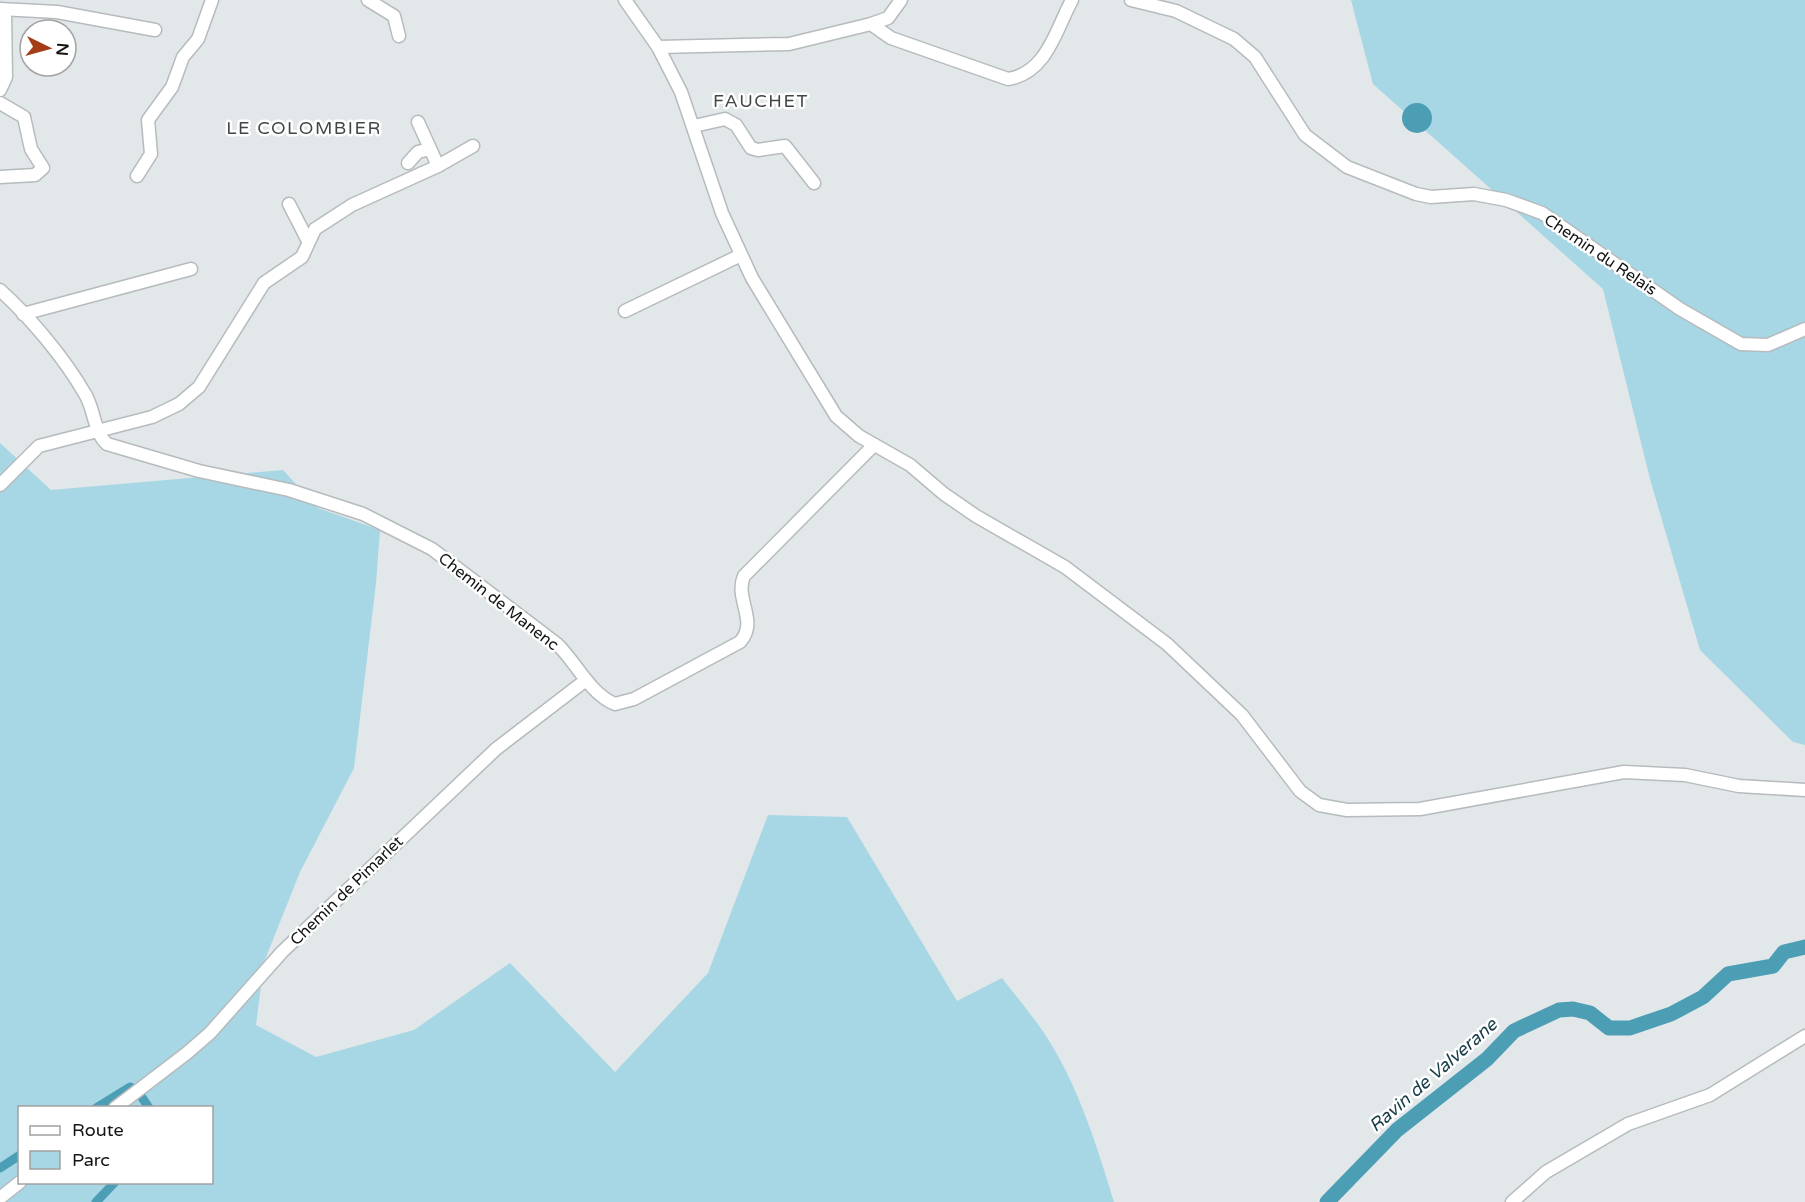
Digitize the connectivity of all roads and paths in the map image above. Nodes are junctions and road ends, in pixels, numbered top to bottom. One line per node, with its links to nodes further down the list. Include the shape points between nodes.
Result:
1 (212, 0): 20 (street, via 198,39 183,57 172,87 148,120 151,154)
2 (368, 0): 10 (street, via 394,16)
3 (625, 0): 11 (street)
4 (901, 0): 8 (street, via 888,18)
5 (1072, 0): 8 (street, via 1047,53 1024,74 1008,79 891,38)
6 (1131, 0): 30 (street, Chemin du Relais, via 1176,12 1234,39 1255,57 1305,135 1347,167 1416,194 1474,194 1542,213 1680,309 1745,345 1768,345)
7 (2, 10): 9 (street, via 57,12); 12 (street, via 6,80)
8 (871, 24): 11 (street, via 789,44)
9 (155, 30)
10 (399, 36)
11 (658, 46): 15 (street)
12 (0, 90)
13 (0, 103): 21 (street, via 24,117 31,148 43,168 35,175)
14 (418, 122): 17 (street)
15 (694, 126): 22 (street, via 725,119 736,125 751,148 785,146); 25 (street, via 722,213)
16 (473, 146): 19 (street)
17 (430, 149): 18 (street, via 418,152); 19 (street)
18 (408, 163)
19 (438, 166): 24 (street, via 352,205 315,229)
20 (137, 176)
21 (0, 177)
22 (814, 183)
23 (289, 204): 24 (street)
24 (308, 241): 31 (street, via 302,257 264,283 199,387 165,411)
25 (741, 255): 28 (street); 32 (street, via 831,409)
26 (191, 269): 29 (street)
27 (0, 290): 29 (street)
28 (625, 311)
29 (22, 314): 31 (street, via 84,392)
30 (1805, 329)
31 (98, 431): 33 (street, via 39,446); 34 (street, Chemin de Manenc, via 115,448 294,491 354,510 410,537 467,574 557,644)
32 (874, 445): 34 (street, Chemin de Manenc, via 744,576 741,591 748,624 738,644 622,704 610,702); 35 (street, via 910,465 976,516 1065,567 1167,644 1242,715 1300,791 1319,805 1347,810 1420,809 1624,772 1685,775 1739,786)
33 (0, 485)
34 (586, 680): 37 (street, Chemin de Pimarlet, via 496,749 282,952 210,1033)
35 (1805, 790)
36 (1805, 1036): 40 (street, via 1710,1095 1628,1124 1546,1172)
37 (116, 1106)
38 (18, 1184): 39 (street)
39 (0, 1198)
40 (1512, 1202)

